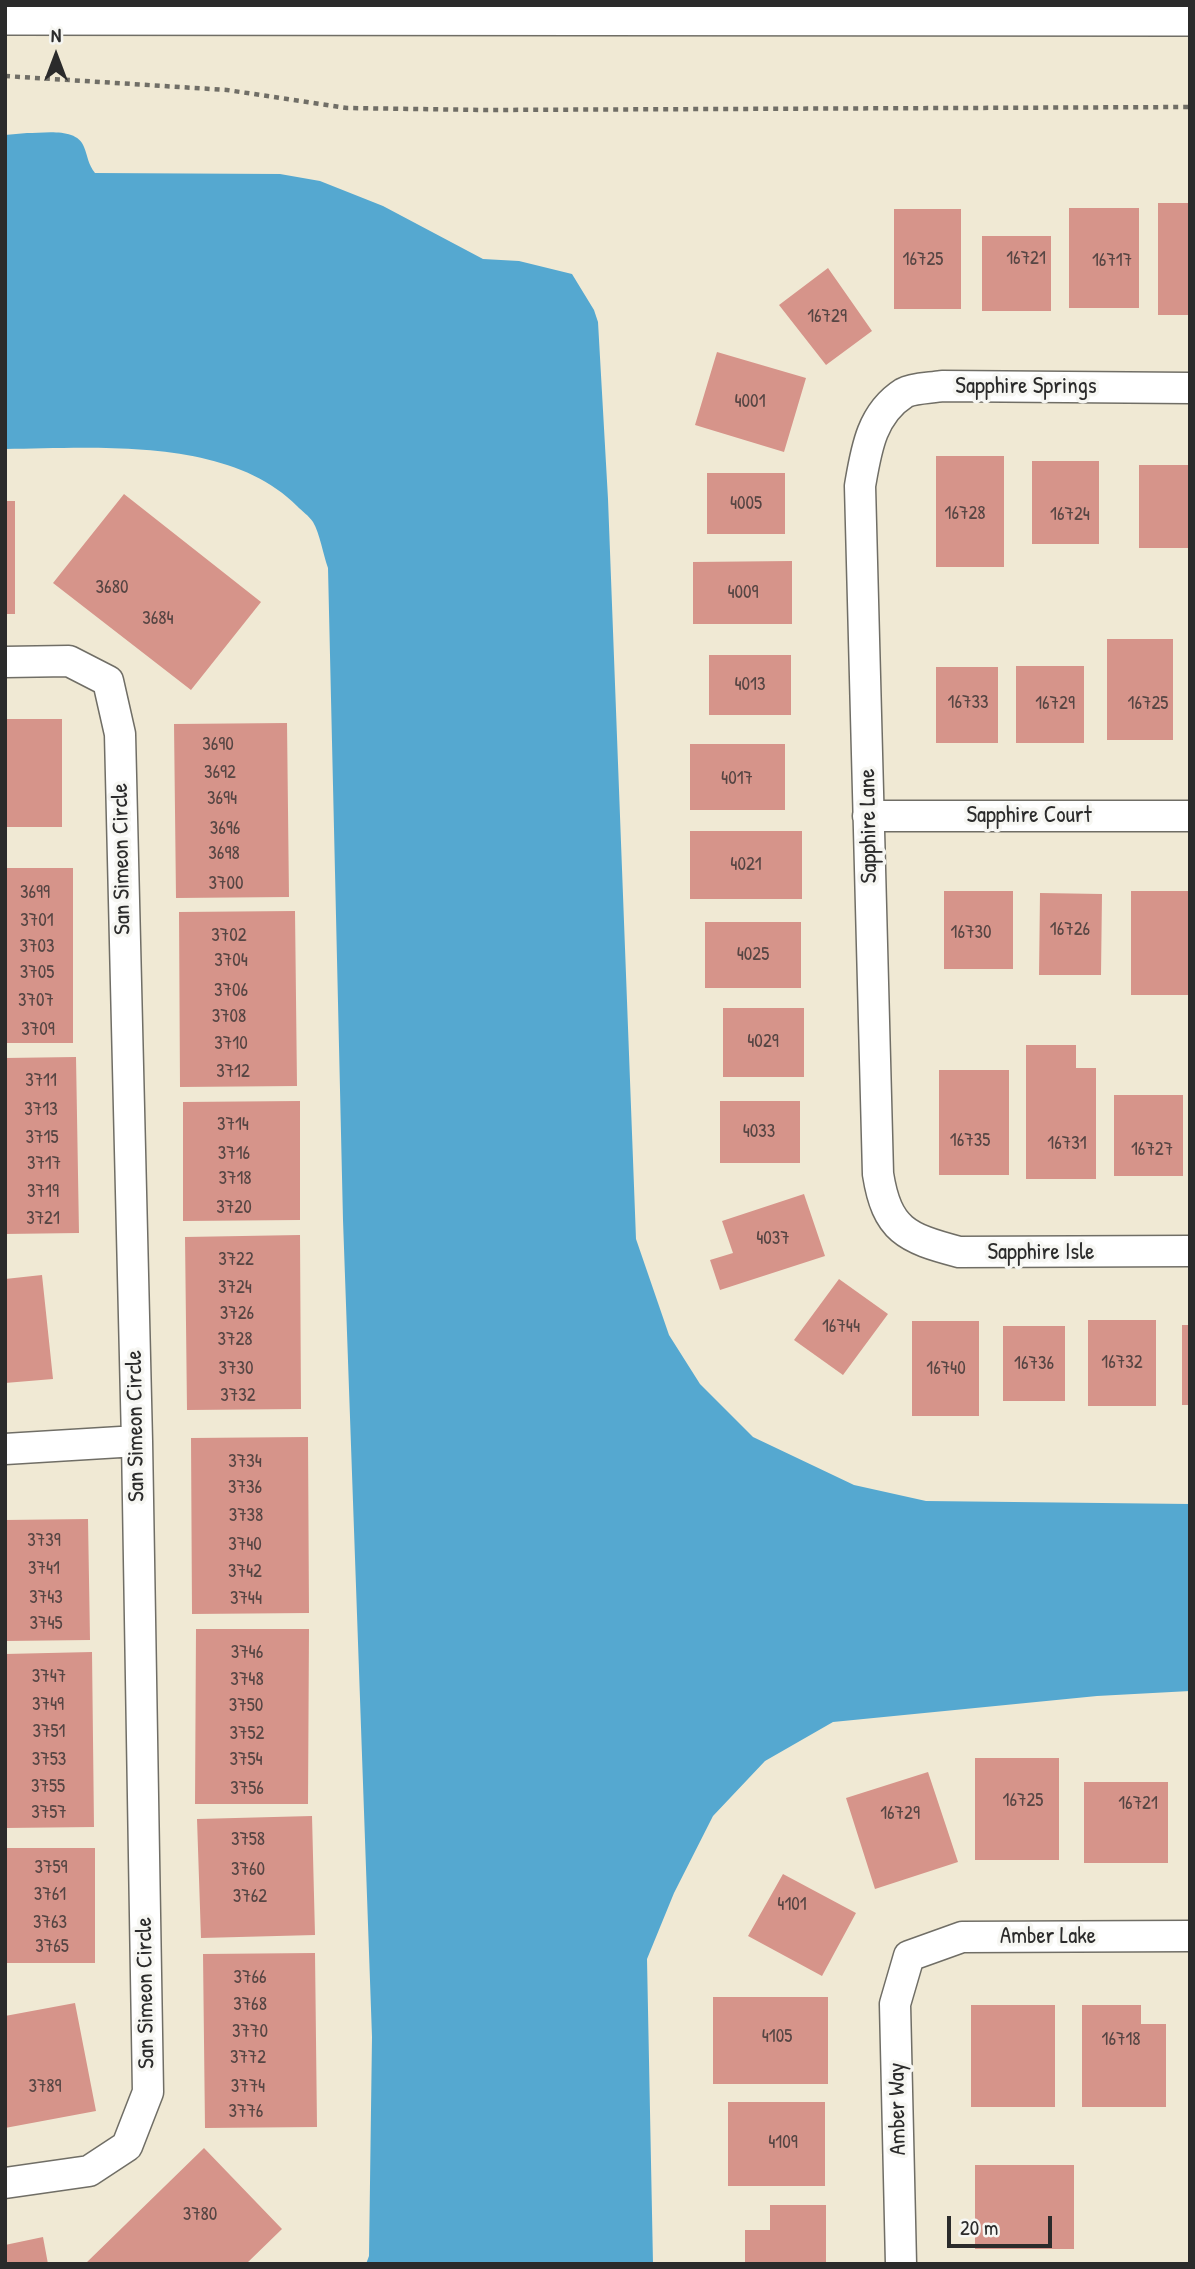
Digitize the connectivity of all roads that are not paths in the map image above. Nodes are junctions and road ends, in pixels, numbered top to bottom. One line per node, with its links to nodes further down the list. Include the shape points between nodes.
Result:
1 (5, 16): 2 (street)
2 (1190, 17)
3 (1190, 388): 4 (street, Sapphire Springs, via 942,386 905,392)
4 (875, 423): 6 (street, Sapphire Lane, via 860,486)
5 (5, 662): 10 (street, San Simeon Circle, via 69,661 108,681 120,734)
6 (868, 816): 7 (street, Sapphire Court); 8 (street, Sapphire Lane, via 878,1174 883,1204)
7 (1190, 816)
8 (897, 1227): 9 (street, Sapphire Isle, via 959,1252)
9 (1190, 1251)
10 (137, 1441): 11 (street); 14 (street, San Simeon Circle, via 148,2092 127,2146 89,2171)
11 (5, 1448)
12 (1190, 1936): 13 (street, Amber Lake, via 962,1937)
13 (909, 1956): 15 (street, Amber Way, via 895,2004)
14 (5, 2183)
15 (901, 2264)

